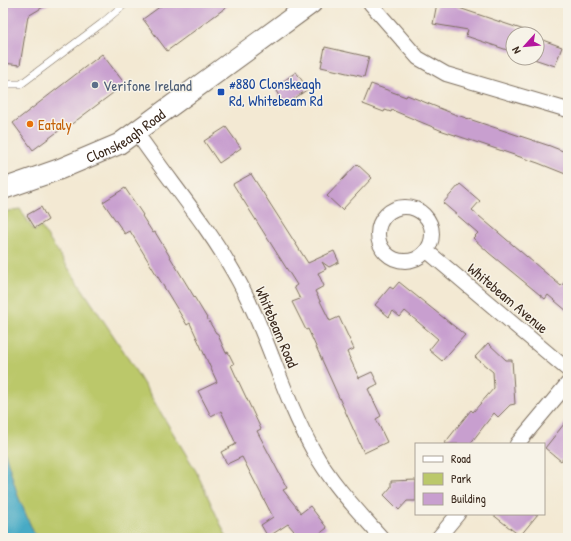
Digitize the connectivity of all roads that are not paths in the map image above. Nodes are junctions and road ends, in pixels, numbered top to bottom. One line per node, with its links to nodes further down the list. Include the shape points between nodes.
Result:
1 (126, 3): 4 (lane, via 21,84)
2 (312, 3): 6 (main road, Clonskeagh Road)
3 (370, 3): 5 (street, via 418,58 446,74)
4 (3, 84)
5 (568, 110)
6 (136, 132): 7 (main road, Clonskeagh Road, via 90,157); 13 (street, Whitebeam Road, via 201,220 233,270 249,300 313,450 331,478)
7 (3, 189)
8 (427, 251): 9 (street, Whitebeam Avenue)
9 (568, 370)
10 (568, 383): 11 (street)
11 (518, 443)
12 (457, 515): 14 (street)
13 (382, 538)
14 (438, 538)

